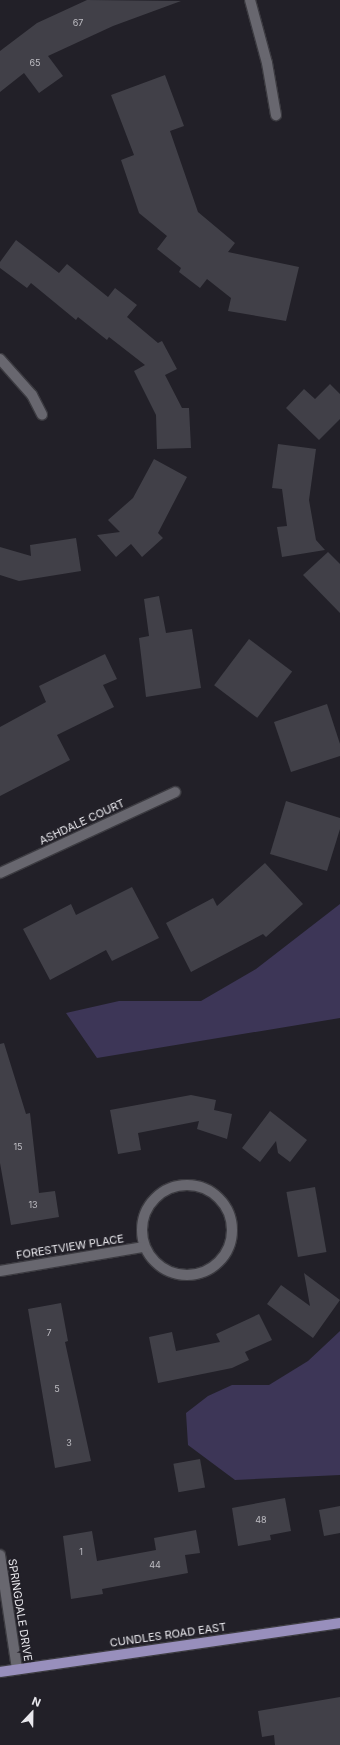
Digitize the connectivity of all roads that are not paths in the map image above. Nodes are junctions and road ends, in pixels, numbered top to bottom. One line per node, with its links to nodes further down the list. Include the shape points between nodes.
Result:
1 (250, 0): 2 (street, via 268,63)
2 (276, 115)
3 (0, 359): 4 (street, via 32,395)
4 (42, 415)
5 (174, 792): 6 (street, ASHDALE COURT)
6 (0, 873)
7 (144, 1247): 7 (street, via 155,1263 171,1273 188,1276 204,1273 220,1262 228,1251 232,1236 231,1218 219,1198 208,1190 180,1185 165,1190 149,1205 141,1232); 8 (street, FORESTVIEW PLACE)
8 (0, 1271)
9 (0, 1554): 11 (street, SPRINGDALE DRIVE)
10 (340, 1623): 11 (main road, CUNDLES ROAD EAST)
11 (17, 1669): 12 (main road, CUNDLES ROAD EAST)
12 (0, 1672)

